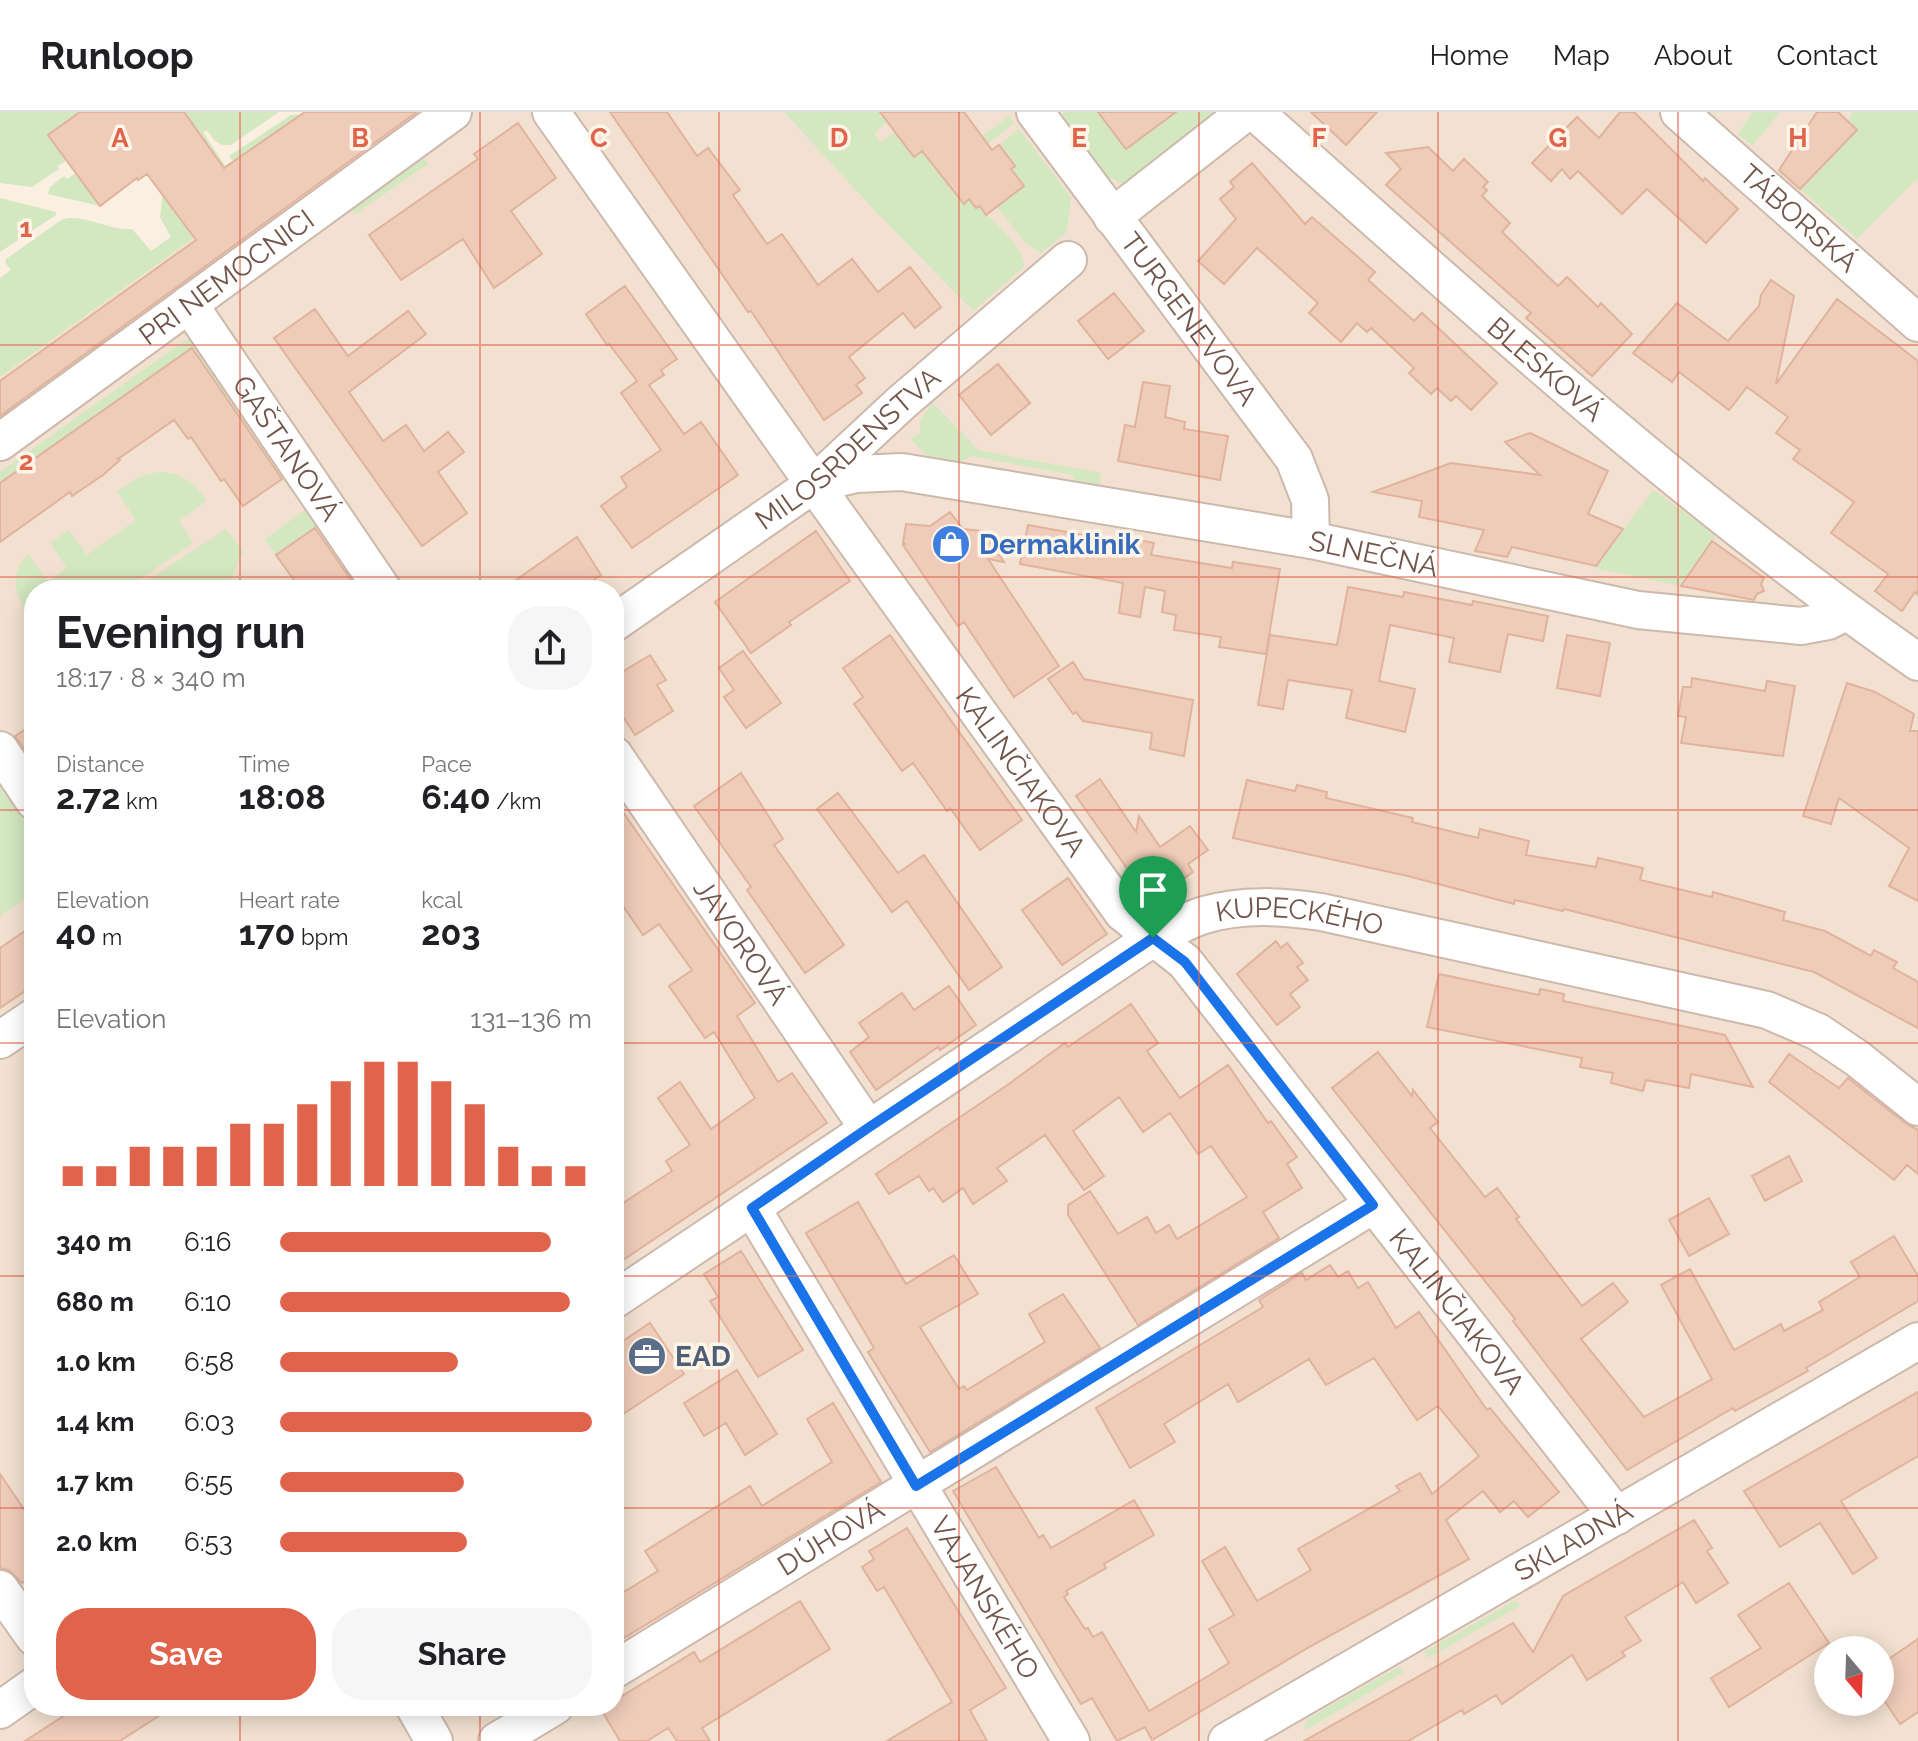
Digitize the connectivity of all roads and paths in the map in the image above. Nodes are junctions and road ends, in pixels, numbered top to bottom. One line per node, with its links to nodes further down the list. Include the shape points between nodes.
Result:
1 (453, 112): 9 (street, PRI NEMOCNICI)
2 (551, 112): 12 (street, KALINČIAKOVA)
3 (1035, 112): 7 (street, TURGENEVOVA)
4 (1246, 112): 7 (street)
5 (1255, 112): 15 (street, BLESKOVÁ, via 1574,396)
6 (1679, 112): 10 (street, TÁBORSKÁ)
7 (1112, 217): 13 (street, TURGENEVOVA, via 1294,459 1310,500)
8 (1068, 260): 12 (street, MILOSRDENSTVA)
9 (189, 304): 11 (street, PRI NEMOCNICI); 14 (street, GAŠTANOVÁ)
10 (1918, 323)
11 (0, 442)
12 (814, 484): 13 (street, SLNEČNÁ, via 856,474 902,472); 16 (street, MILOSRDENSTVA); 21 (street, KALINČIAKOVA, via 1123,913)
13 (1311, 540): 15 (street, SLNEČNÁ, via 1638,610 1801,626)
14 (376, 580)
15 (1846, 612): 17 (street)
16 (624, 616)
17 (1918, 662)
18 (0, 750): 20 (street)
19 (624, 770): 23 (street, JAVOROVÁ)
20 (24, 786)
21 (1153, 938): 22 (street, KUPECKÉHO, via 1201,915 1283,906 1767,1010 1818,1032); 23 (street, KUPECKÉHO); 24 (street, KALINČIAKOVA, via 1185,962)
22 (1918, 1107)
23 (868, 1128): 25 (street, KUPECKÉHO)
24 (1373, 1205): 28 (street, DÚHOVÁ); 29 (street, KALINČIAKOVA)
25 (752, 1208): 26 (street, KUPECKÉHO); 28 (street, VAJANSKÉHO)
26 (624, 1293)
27 (1918, 1341): 29 (street, SKLADNÁ)
28 (916, 1486): 32 (street, DÚHOVÁ); 40 (street, VAJANSKÉHO)
29 (1617, 1516): 37 (street, SKLADNÁ)
30 (0, 1589): 31 (street)
31 (24, 1623)
32 (624, 1664)
33 (24, 1693): 34 (street)
34 (0, 1710)
35 (420, 1716): 38 (street)
36 (538, 1716): 39 (street)
37 (1280, 1728): 41 (street, SKLADNÁ)
38 (434, 1741)
39 (497, 1741)
40 (1071, 1741)
41 (1227, 1741)

